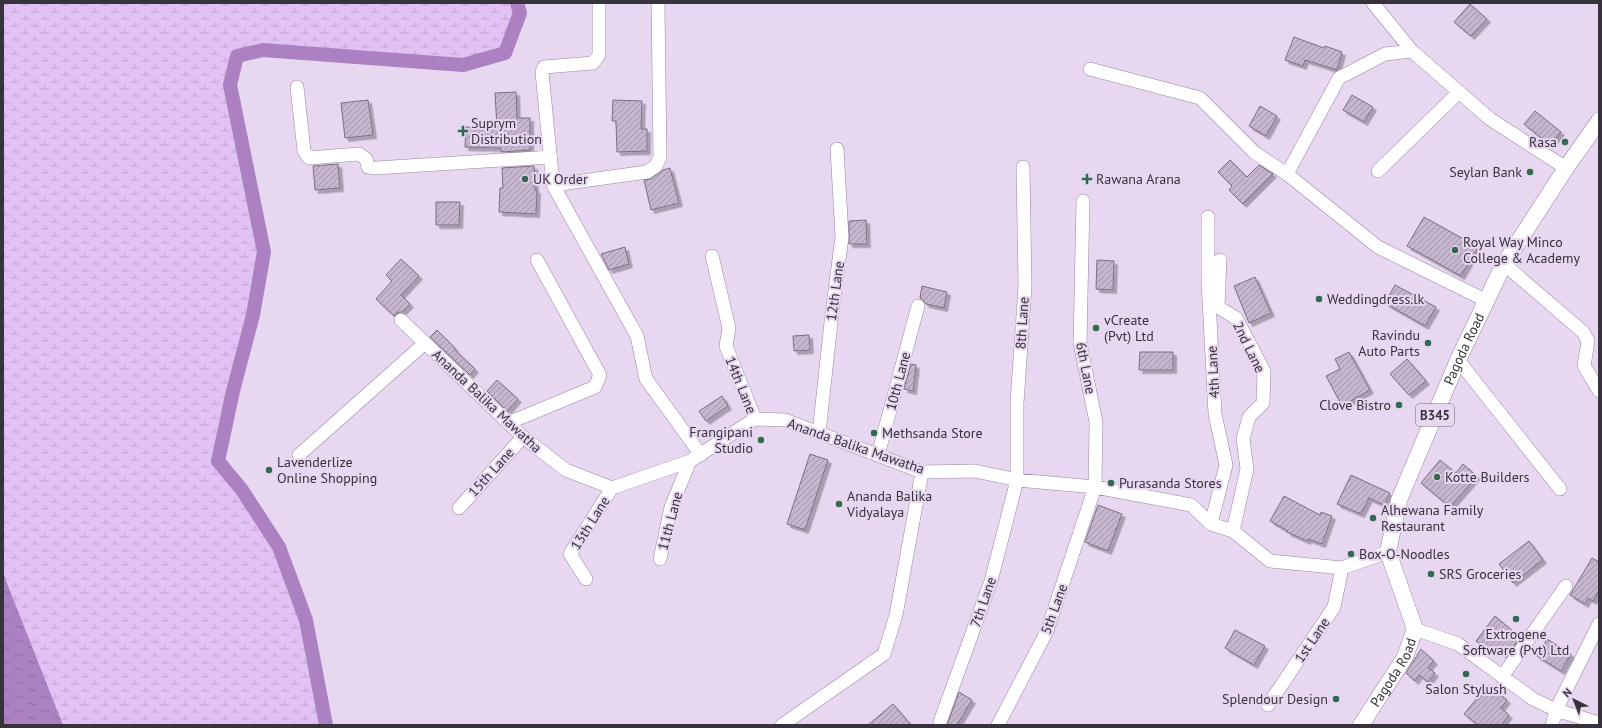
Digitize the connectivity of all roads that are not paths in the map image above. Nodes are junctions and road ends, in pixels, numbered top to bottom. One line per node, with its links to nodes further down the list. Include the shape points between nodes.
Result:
1 (599, 3): 10 (street, via 597,59 593,63 544,67 542,72)
2 (658, 3): 15 (street, via 660,157 656,166 647,172)
3 (1373, 3): 4 (street)
4 (1412, 51): 7 (street); 14 (street, via 1385,54 1339,78)
5 (1090, 69): 14 (street, via 1200,98 1254,152)
6 (297, 87): 10 (street, via 304,151 309,158 359,154 366,159 368,167 376,168)
7 (1459, 92): 12 (street, via 1490,118); 13 (street)
8 (1599, 121): 12 (main road, Pagoda Road / B345)
9 (837, 149): 30 (street, 12th Lane, via 842,237)
10 (551, 157): 15 (street)
11 (1022, 167): 36 (street, 8th Lane, via 1025,286 1017,403)
12 (1566, 168): 21 (main road, Pagoda Road / B345)
13 (1378, 171)
14 (1287, 174): 22 (street, via 1378,247)
15 (553, 185): 34 (street, via 637,336 646,379)
16 (1083, 201): 37 (street, 6th Lane, via 1080,343 1096,422)
17 (1208, 217): 41 (street, 4th Lane, via 1208,281 1215,414 1226,465)
18 (712, 256): 28 (street, 14th Lane, via 729,328 726,346)
19 (537, 260): 29 (street, via 600,375 595,387)
20 (1220, 260): 42 (street, 2nd Lane, via 1218,307 1236,318 1264,371 1263,403 1249,417 1243,439 1247,469)
21 (1504, 264): 22 (main road, Pagoda Road / B345); 27 (street, via 1583,332 1588,342 1584,366)
22 (1487, 301): 26 (main road, Pagoda Road / B345)
23 (918, 306): 33 (street, 10th Lane)
24 (401, 320): 25 (street, Ananda Balika Mawatha)
25 (425, 343): 29 (street, Ananda Balika Mawatha); 32 (street)
26 (1458, 360): 39 (street); 43 (main road, Pagoda Road / B345, via 1399,500)
27 (1599, 391)
28 (755, 419): 30 (street, Ananda Balika Mawatha, via 785,420); 34 (street)
29 (508, 423): 31 (street, Ananda Balika Mawatha)
30 (819, 433): 33 (street, Ananda Balika Mawatha)
31 (523, 437): 38 (street, Ananda Balika Mawatha, via 566,470); 40 (street, 15th Lane)
32 (299, 455)
33 (878, 455): 35 (street, Ananda Balika Mawatha)
34 (696, 458): 38 (street); 44 (street, 11th Lane, via 671,507)
35 (922, 472): 36 (street, Ananda Balika Mawatha, via 975,471); 55 (street, via 896,615 884,654)
36 (1017, 480): 37 (street, Ananda Balika Mawatha); 53 (street, 7th Lane, via 991,581)
37 (1094, 487): 41 (street, Ananda Balika Mawatha, via 1191,505); 56 (street, 5th Lane, via 1047,631)
38 (612, 488): 46 (street, 13th Lane, via 570,554)
39 (1560, 489)
40 (459, 508)
41 (1211, 524): 42 (street, Ananda Balika Mawatha)
42 (1234, 531): 45 (street, Ananda Balika Mawatha, via 1270,561)
43 (1388, 552): 45 (street, Ananda Balika Mawatha); 49 (main road, Pagoda Road)
44 (660, 559)
45 (1342, 568): 51 (street, 1st Lane, via 1334,607)
46 (586, 579)
47 (1566, 586): 50 (street)
48 (1599, 624): 52 (street)
49 (1415, 629): 50 (street, via 1458,644); 57 (main road, Pagoda Road, via 1405,657)
50 (1502, 677): 52 (street, via 1533,699)
51 (1268, 705)
52 (1556, 710): 54 (street); 58 (street)
53 (940, 722)
54 (1599, 723)
55 (782, 725)
56 (998, 725)
57 (1361, 725)
58 (1552, 725)

